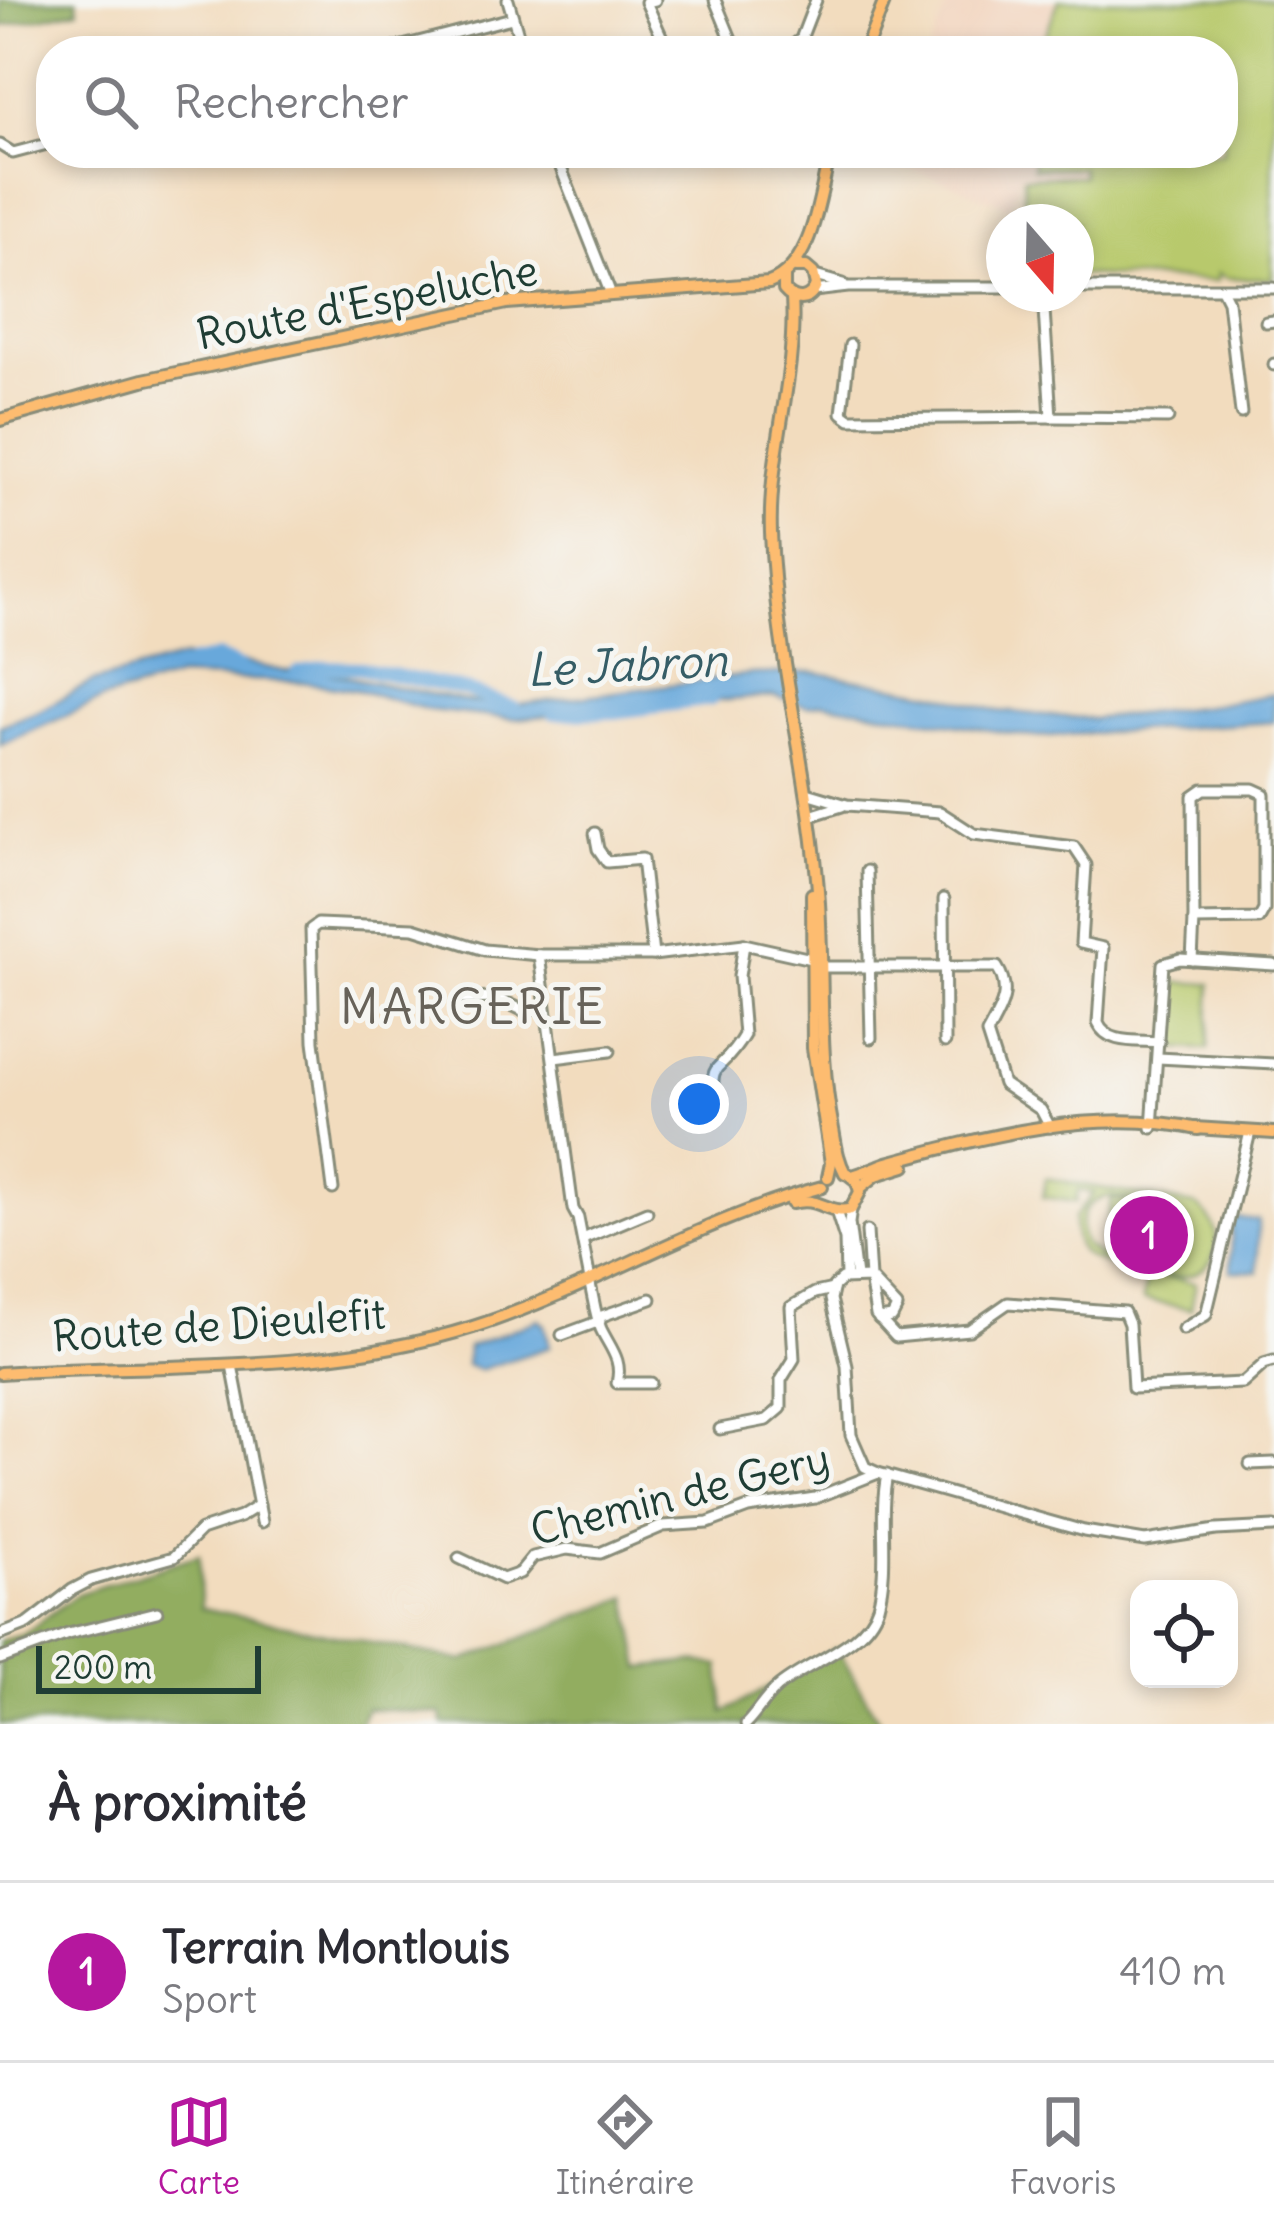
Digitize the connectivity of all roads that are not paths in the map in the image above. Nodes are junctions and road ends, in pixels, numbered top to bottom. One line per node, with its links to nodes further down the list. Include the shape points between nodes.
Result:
1 (716, 0): 9 (street)
2 (816, 0): 10 (street)
3 (885, 0): 11 (main road)
4 (649, 1): 8 (street)
5 (512, 7): 6 (street); 7 (street)
6 (427, 36)
7 (520, 36)
8 (662, 36)
9 (730, 36)
10 (803, 36)
11 (871, 36)
12 (0, 145): 13 (street, via 13,153)
13 (36, 147)
14 (562, 168): 25 (street)
15 (826, 168): 16 (main road)
16 (809, 234): 17 (main road); 18 (main road)
17 (795, 267): 18 (main road); 22 (main road)
18 (813, 273): 19 (street); 26 (main road)
19 (848, 287): 20 (street); 26 (street)
20 (986, 287)
21 (1094, 287): 24 (street)
22 (787, 288): 25 (main road, Route d'Espeluche); 26 (main road); 28 (main road)
23 (1274, 288): 24 (street)
24 (1222, 289): 30 (street)
25 (610, 292): 33 (main road, Route d'Espeluche, via 430,318)
26 (811, 295): 28 (main road)
27 (1044, 312): 31 (street)
28 (794, 334): 34 (main road, via 770,529)
29 (850, 345): 31 (street, via 842,412 850,418)
30 (1241, 413)
31 (1051, 418): 32 (street)
32 (1168, 418)
33 (0, 420)
34 (807, 793): 35 (street); 36 (main road)
35 (848, 805): 36 (street); 54 (street, via 940,812 974,834 1074,847 1086,865 1081,943 1103,948 1102,1033)
36 (810, 816): 46 (main road)
37 (595, 833): 44 (street, via 607,862 642,859)
38 (1269, 840): 41 (street, via 1263,916); 41 (street, via 1260,790 1197,790)
39 (867, 872): 47 (street)
40 (944, 899): 48 (street)
41 (1194, 920): 45 (street)
42 (745, 944): 44 (street); 46 (street); 59 (street, via 744,1035 710,1078)
43 (539, 955): 44 (street); 51 (street); 67 (street, via 485,950 401,926 311,929 314,1041)
44 (652, 955)
45 (1192, 960): 49 (street); 54 (street, via 1162,964)
46 (816, 963): 47 (street); 64 (main road, via 825,1091 838,1161); 65 (main road, via 813,1048 831,1163)
47 (868, 965): 48 (street); 52 (street)
48 (944, 965): 53 (street); 61 (street, via 1001,971 1006,995 987,1034 992,1051 1003,1084 1041,1110)
49 (1274, 965)
50 (463, 999): 51 (street)
51 (545, 1007): 56 (street)
52 (871, 1038)
53 (945, 1042)
54 (1159, 1042): 57 (street)
55 (610, 1051): 56 (street)
56 (554, 1058): 72 (street)
57 (1158, 1058): 58 (street); 60 (street)
58 (1274, 1064)
59 (716, 1117)
60 (1152, 1124): 61 (main road); 62 (main road)
61 (1050, 1127): 64 (main road); 66 (main road, via 883,1172)
62 (1250, 1132): 63 (main road); 81 (street, via 1206,1316)
63 (1274, 1133)
64 (848, 1174): 65 (main road); 66 (main road)
65 (825, 1182): 68 (main road); 73 (main road, Route de Dieulefit)
66 (860, 1188): 69 (main road)
67 (332, 1189)
68 (830, 1207): 69 (main road); 73 (main road, Route de Dieulefit, via 795,1201); 74 (street)
69 (851, 1209): 74 (street)
70 (647, 1212): 72 (street)
71 (867, 1231): 75 (street)
72 (583, 1240): 76 (street)
73 (642, 1257): 76 (main road, Route de Dieulefit)
74 (850, 1277): 75 (street); 77 (street)
75 (870, 1278): 79 (street); 79 (street, via 897,1307)
76 (589, 1280): 80 (street); 84 (main road, Route de Dieulefit, via 415,1343)
77 (833, 1289): 87 (street, via 791,1307 794,1359 781,1380 777,1413); 90 (street, via 851,1435 865,1467)
78 (651, 1299): 80 (street)
79 (879, 1319): 83 (street, via 903,1337 969,1330 1009,1303 1124,1312 1133,1388 1243,1383)
80 (600, 1320): 82 (street); 86 (street, via 620,1369 617,1383)
81 (1184, 1329)
82 (562, 1335)
83 (1274, 1361)
84 (232, 1366): 85 (main road, Route de Dieulefit); 91 (street)
85 (0, 1373)
86 (651, 1383)
87 (720, 1429)
88 (1274, 1462): 89 (street)
89 (1250, 1464)
90 (883, 1474): 93 (street, Chemin de Gery, via 1145,1541); 94 (street, Chemin de Gery, via 815,1498 663,1526 600,1553 533,1557 503,1579); 98 (street, via 877,1611 842,1646 773,1691)
91 (259, 1504): 92 (street); 96 (street, via 201,1530 174,1557 91,1580)
92 (262, 1522)
93 (1274, 1527)
94 (459, 1558)
95 (157, 1612): 97 (street)
96 (0, 1635)
97 (0, 1659)
98 (746, 1724)

